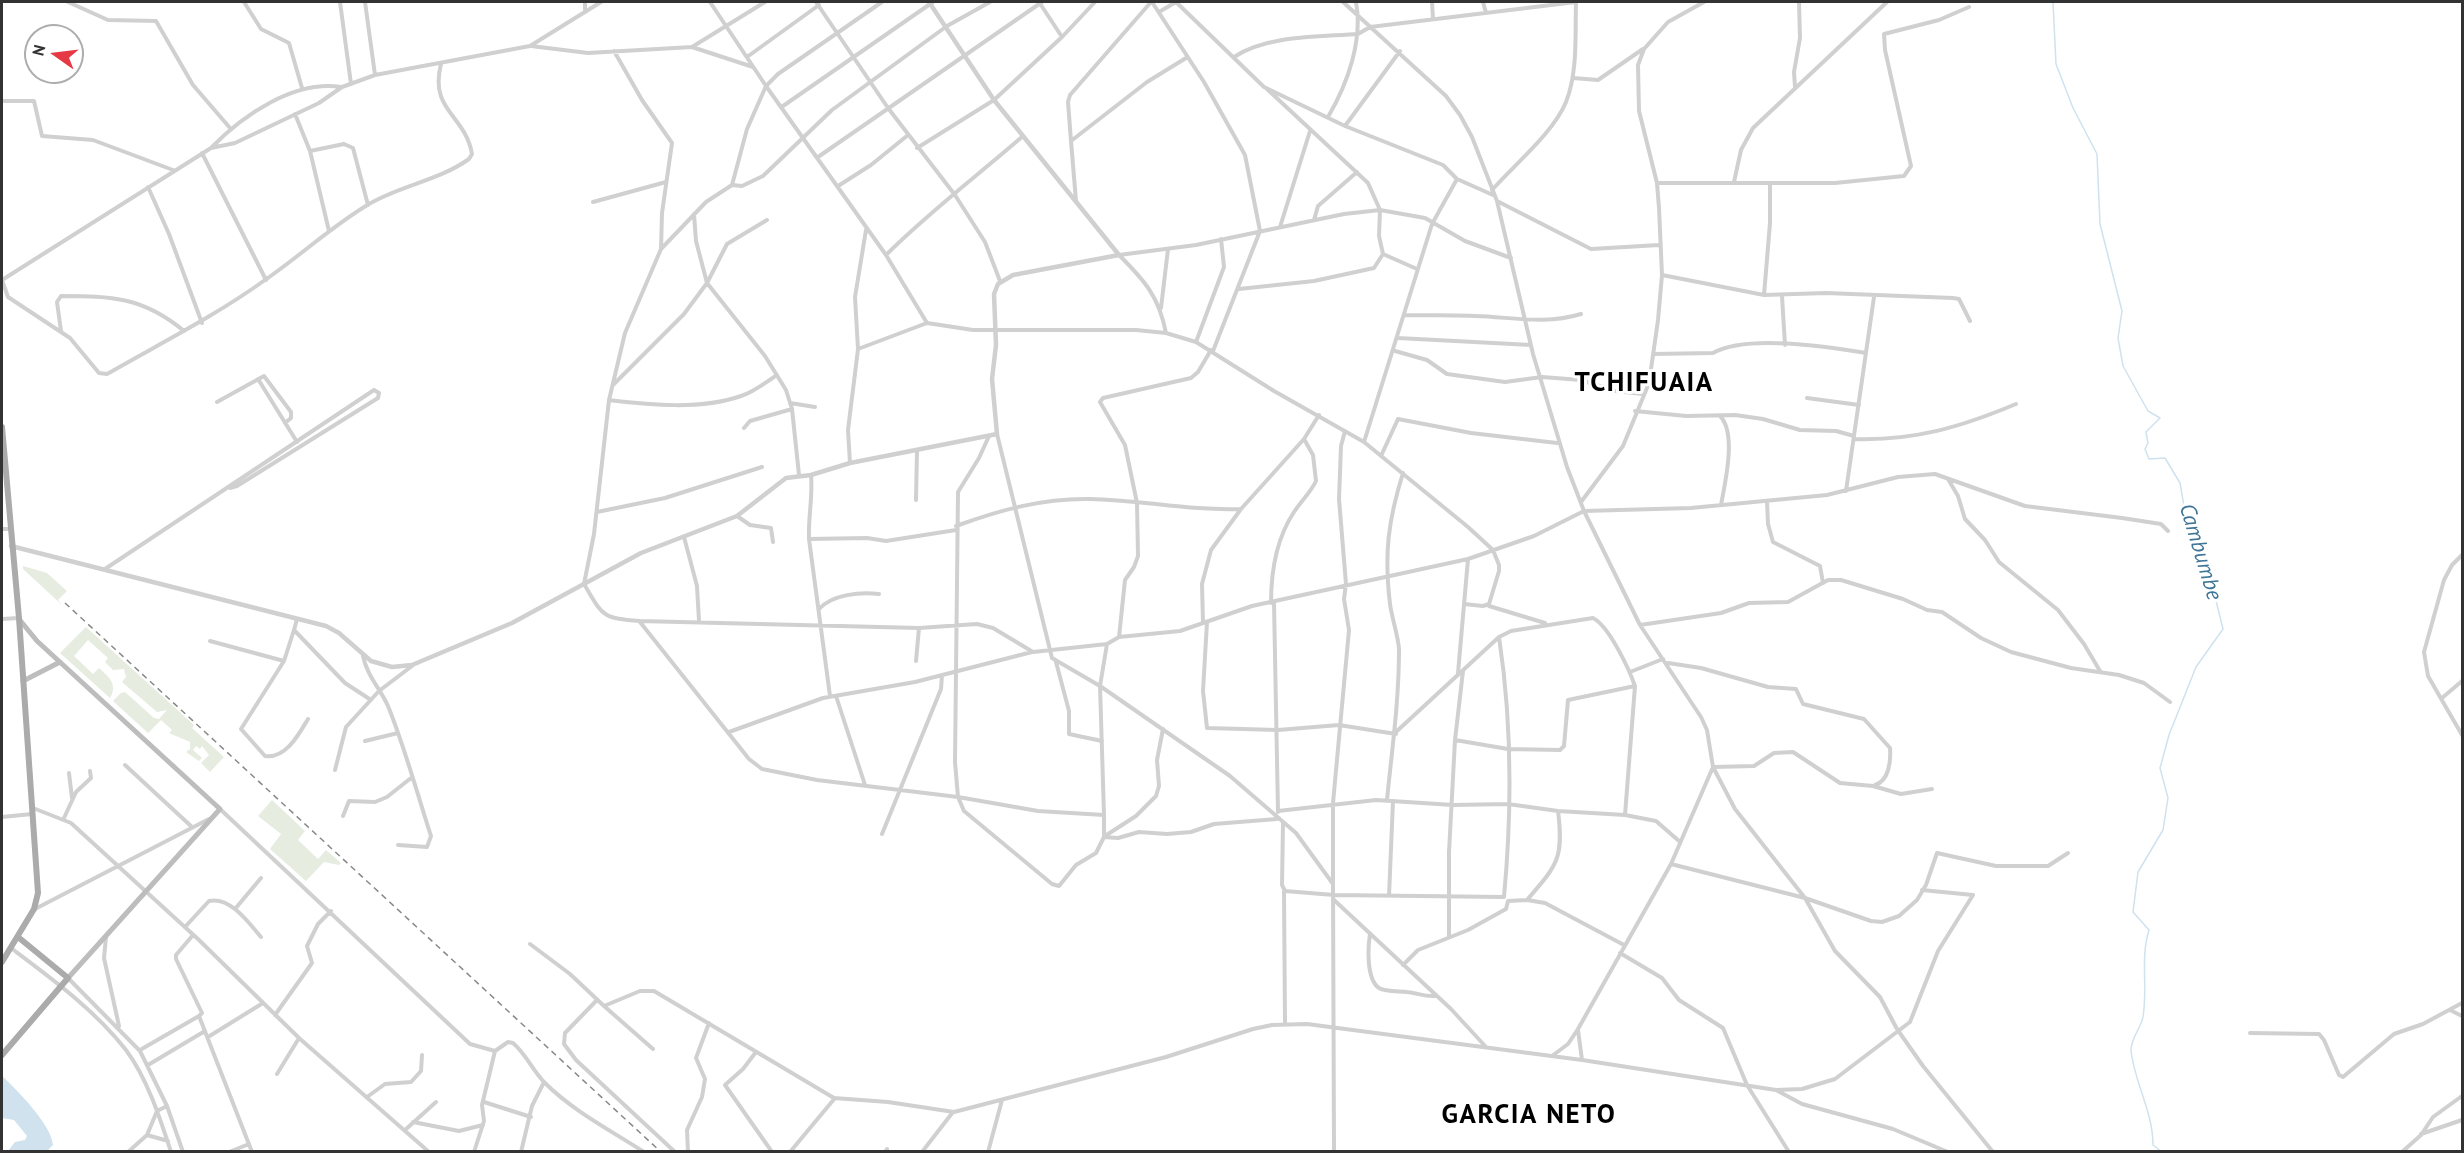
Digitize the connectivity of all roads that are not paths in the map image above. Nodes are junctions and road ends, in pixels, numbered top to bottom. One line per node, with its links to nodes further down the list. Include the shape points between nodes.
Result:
1 (68, 2): 66 (street, via 108,20 156,21 193,85)
2 (244, 2): 57 (street, via 257,25 289,43)
3 (340, 2): 53 (street)
4 (364, 2): 50 (street)
5 (585, 2): 27 (street)
6 (601, 2): 27 (street)
7 (711, 2): 32 (street)
8 (765, 2): 32 (street)
9 (882, 2): 36 (street)
10 (931, 2): 33 (street); 47 (street)
11 (990, 2): 33 (street)
12 (1040, 2): 37 (street); 43 (street)
13 (1095, 2): 37 (street)
14 (1151, 2): 28 (street); 71 (street, via 1070,95)
15 (1176, 2): 28 (street); 46 (street)
16 (1343, 2): 30 (street)
17 (1356, 2): 30 (street)
18 (1432, 2): 31 (street)
19 (1483, 2): 29 (street)
20 (1576, 2): 25 (street); 51 (street)
21 (1704, 2): 40 (street, via 1668,22)
22 (1798, 2): 58 (street)
23 (1887, 2): 58 (street)
24 (818, 3): 36 (street); 44 (street)
25 (1562, 3): 29 (street)
26 (1970, 7): 83 (street, via 1939,20 1884,34 1911,166 1904,176 1835,183)
27 (585, 11): 38 (street)
28 (1159, 12): 45 (street)
29 (1486, 14): 31 (street)
30 (1359, 17): 34 (street); 35 (street)
31 (1433, 19): 34 (street)
32 (728, 26): 39 (street); 44 (street)
33 (947, 26): 43 (street); 52 (street)
34 (1370, 27): 35 (street); 42 (street)
35 (1358, 34): 46 (street, via 1268,44); 64 (street, via 1344,83)
36 (837, 35): 47 (street); 55 (street, via 778,74)
37 (1062, 37): 59 (street)
38 (530, 46): 41 (street, via 568,52); 48 (street)
39 (692, 47): 41 (street); 49 (street)
40 (1644, 49): 51 (street, via 1598,80); 82 (street, via 1638,65 1637,96)
41 (614, 51): 80 (street, via 672,143)
42 (1400, 51): 65 (street); 87 (street, via 1460,115)
43 (966, 55): 59 (street); 62 (street)
44 (747, 57): 49 (street)
45 (1186, 57): 71 (street); 102 (street, via 1245,154)
46 (1234, 57): 56 (street)
47 (854, 58): 52 (street); 61 (street)
48 (441, 64): 50 (street); 93 (street, via 437,78 439,98 468,143 469,159 437,178)
49 (753, 68): 55 (street)
50 (375, 75): 53 (street)
51 (1573, 78): 87 (street, via 1566,102 1554,122)
52 (872, 82): 62 (street); 70 (street)
53 (351, 84): 54 (street)
54 (342, 87): 57 (street, via 324,84); 63 (street, via 319,104)
55 (766, 87): 61 (street); 84 (street, via 742,141)
56 (1264, 87): 64 (street); 67 (street)
57 (302, 88): 66 (street)
58 (1796, 88): 81 (street, via 1753,128 1744,142)
59 (994, 100): 69 (street); 73 (street)
60 (2, 101): 77 (street, via 34,101 42,136 93,140)
61 (783, 106): 70 (street)
62 (888, 108): 68 (street); 76 (street)
63 (295, 114): 72 (street, via 235,143); 74 (street)
64 (1328, 117): 65 (street)
65 (1345, 126): 79 (street, via 1443,165)
66 (230, 128): 72 (street)
67 (1310, 131): 78 (street); 99 (street)
68 (908, 135): 73 (street); 86 (street)
69 (1024, 135): 88 (street); 90 (street)
70 (802, 136): 76 (street); 84 (street, via 763,176 742,186)
71 (1071, 141): 90 (street)
72 (211, 148): 75 (street)
73 (917, 148): 88 (street)
74 (310, 151): 93 (street, via 350,145); 101 (street)
75 (202, 153): 77 (street); 114 (street)
76 (818, 157): 86 (street)
77 (174, 170): 85 (street)
78 (1358, 172): 94 (street, via 1372,189); 97 (street, via 1318,206)
79 (1457, 179): 89 (street); 98 (street)
80 (666, 182): 92 (street); 105 (street)
81 (1734, 182): 82 (street); 83 (street)
82 (1657, 183): 104 (street)
83 (1770, 183): 118 (street)
84 (732, 185): 95 (street)
85 (148, 186): 113 (street); 126 (street)
86 (838, 186): 100 (street)
87 (1492, 190): 89 (street)
88 (955, 195): 108 (street); 115 (street, via 985,242)
89 (1493, 195): 91 (street)
90 (1076, 201): 109 (street)
91 (1497, 201): 104 (street, via 1591,249); 110 (street)
92 (593, 202)
93 (368, 205): 101 (street)
94 (1380, 210): 97 (street); 98 (street, via 1419,215); 107 (street)
95 (693, 213): 105 (street); 116 (street)
96 (767, 220): 116 (street, via 727,244)
97 (1314, 220): 99 (street)
98 (1432, 224): 110 (street); 111 (street)
99 (1280, 227): 102 (street)
100 (866, 230): 108 (street); 136 (street, via 855,297)
101 (329, 231): 114 (street)
102 (1260, 231): 103 (street); 117 (street)
103 (1221, 240): 106 (street); 133 (street, via 1224,267)
104 (1659, 245): 112 (street)
105 (661, 249): 144 (street, via 625,333)
106 (1168, 249): 109 (street); 121 (street)
107 (1383, 254): 111 (street); 117 (street, via 1374,268 1314,281)
108 (886, 255): 127 (street)
109 (1119, 255): 115 (street, via 1013,275); 121 (street, via 1141,277)
110 (1511, 259): 124 (street)
111 (1417, 269): 123 (street)
112 (1662, 275): 118 (street); 140 (street)
113 (2, 280): 129 (street, via 11,299)
114 (266, 280): 126 (street)
115 (1000, 281): 128 (street, via 994,294)
116 (707, 283): 141 (street); 144 (street, via 684,314)
117 (1239, 289): 137 (street)
118 (1764, 295): 119 (street)
119 (1782, 296): 120 (street, via 1826,293); 135 (street)
120 (1874, 297): 125 (street, via 1959,299); 139 (street)
121 (1161, 309): 131 (street)
122 (1581, 314): 124 (street, via 1562,320)
123 (1405, 315): 124 (street); 132 (street)
124 (1526, 320): 134 (street)
125 (1970, 321)
126 (202, 323): 130 (street)
127 (927, 323): 128 (street); 136 (street)
128 (995, 330): 131 (street); 161 (street, via 992,390)
129 (61, 331): 130 (street, via 104,375); 130 (street, via 57,298 82,296 129,301 154,309)
130 (184, 331)
131 (1166, 333): 133 (street)
132 (1398, 338): 134 (street); 138 (street)
133 (1196, 342): 137 (street)
134 (1531, 345): 142 (street)
135 (1785, 345): 139 (street); 140 (street, via 1746,344 1713,353)
136 (858, 349): 171 (street, via 848,430)
137 (1212, 351): 155 (street, via 1274,392); 182 (street, via 1191,378 1103,398 1100,402 1125,444)
138 (1394, 351): 142 (street, via 1427,360 1447,374 1505,382); 166 (street)
139 (1866, 353): 151 (street)
140 (1653, 354): 145 (street, via 1650,379)
141 (777, 375): 147 (street, via 741,396 722,400 646,404); 149 (street)
142 (1542, 377): 145 (street, via 1581,380 1615,391); 167 (street)
143 (258, 379): 148 (street); 157 (street); 157 (street, via 266,377 291,412)
144 (611, 387): 147 (street)
145 (1643, 394): 154 (street)
146 (1807, 398): 151 (street)
147 (609, 400): 187 (street)
148 (218, 402)
149 (790, 403): 152 (street); 153 (street)
150 (2016, 404): 163 (street, via 1978,420 1929,433 1892,440)
151 (1859, 405): 163 (street)
152 (815, 407)
153 (792, 409): 159 (street, via 750,421); 174 (street)
154 (1635, 411): 156 (street); 181 (street, via 1619,454)
155 (1319, 415): 160 (street); 164 (street)
156 (1720, 415): 163 (street, via 1763,418 1800,430 1836,430); 184 (street, via 1728,437)
157 (285, 423): 165 (street)
158 (2, 427): 191 (main road)
159 (744, 428)
160 (1345, 431): 166 (street); 204 (street, via 1339,499)
161 (997, 434): 162 (street); 183 (street)
162 (989, 436): 169 (street); 189 (street, via 958,492)
163 (1854, 437): 178 (street)
164 (1304, 438): 185 (street); 206 (street, via 1313,455 1316,481 1280,538 1273,572)
165 (296, 441): 168 (street); 168 (street, via 374,390 379,393 378,398); 177 (street)
166 (1364, 442): 170 (street)
167 (1557, 443): 170 (street, via 1398,419); 181 (street)
168 (300, 447): 177 (street)
169 (917, 450): 171 (street); 179 (street)
170 (1381, 456): 173 (street)
171 (850, 463): 175 (street)
172 (762, 467): 187 (street, via 665,498)
173 (1403, 473): 197 (street); 201 (street, via 1390,516)
174 (799, 475): 175 (street); 188 (street, via 786,478)
175 (811, 476): 194 (street)
176 (1948, 479): 178 (street, via 1935,474 1898,477); 192 (street, via 2025,506 2122,518 2161,525); 239 (street, via 1963,515 1999,562 2053,604)
177 (230, 488): 200 (street)
178 (1846, 491): 180 (street)
179 (916, 500)
180 (1767, 501): 184 (street); 202 (street, via 1773,542 1820,566)
181 (1581, 502): 186 (street)
182 (1137, 503): 183 (street, via 1089,499); 185 (street); 222 (street, via 1138,556 1125,580)
183 (1016, 505): 189 (street); 226 (street)
184 (1721, 505): 186 (street)
185 (1241, 509): 215 (street, via 1208,558 1202,584)
186 (1584, 510): 197 (street, via 1534,536); 218 (street)
187 (597, 512): 203 (street)
188 (737, 516): 193 (street); 195 (street, via 750,525 771,528)
189 (956, 528): 194 (street, via 886,541); 219 (street)
190 (2, 529): 191 (street)
191 (10, 529): 196 (main road)
192 (2168, 531)
193 (684, 537): 203 (street, via 641,553); 214 (street, via 697,586)
194 (810, 538): 209 (street)
195 (773, 542)
196 (11, 546): 200 (street); 210 (main road)
197 (1492, 550): 199 (street); 208 (street, via 1499,571)
198 (2463, 555): 249 (street, via 2444,580 2424,647 2428,676)
199 (1468, 559): 201 (street); 207 (street)
200 (105, 570): 212 (street)
201 (1387, 578): 204 (street); 257 (street, via 1399,646)
202 (1823, 583): 218 (street, via 1788,602 1749,603 1721,613); 239 (street, via 1841,580 1903,599 1953,617 1981,638 2011,652)
203 (584, 584): 213 (street, via 603,614); 235 (street, via 512,623)
204 (1346, 584): 206 (street); 253 (street, via 1349,630)
205 (879, 594): 209 (street, via 852,594 825,603)
206 (1273, 603): 215 (street); 255 (street)
207 (1464, 604): 208 (street); 240 (street)
208 (1488, 605): 216 (street)
209 (819, 610): 217 (street)
210 (19, 618): 211 (street); 232 (main road); 242 (main road)
211 (2, 619)
212 (297, 619): 221 (street); 228 (street, via 334,630)
213 (639, 621): 214 (street); 256 (street)
214 (699, 621): 217 (street)
215 (1205, 622): 222 (street, via 1180,631); 255 (street, via 1203,691 1207,728)
216 (1548, 624): 223 (street, via 1510,631); 238 (street, via 1596,620)
217 (819, 625): 220 (street); 247 (street)
218 (1640, 625): 229 (street)
219 (956, 626): 220 (street); 227 (street, via 986,625); 237 (street)
220 (919, 628): 233 (street)
221 (294, 630): 230 (street); 250 (street, via 345,683)
222 (1119, 637): 225 (street)
223 (1500, 637): 236 (street); 263 (street, via 1508,695)
224 (210, 641): 230 (street)
225 (1107, 644): 226 (street); 244 (street)
226 (1049, 651): 227 (street); 231 (street)
227 (1033, 652): 237 (street)
228 (363, 656): 235 (street, via 392,667); 246 (street, via 367,672)
229 (1663, 659): 234 (street); 238 (street)
230 (284, 661): 252 (street, via 242,731 270,757 292,745)
231 (1056, 661): 244 (street); 262 (street, via 1069,711 1069,734)
232 (60, 662): 242 (main road); 281 (main road)
233 (916, 662)
234 (1667, 663): 265 (street, via 1707,730); 271 (street, via 1768,687 1796,689 1803,704 1864,720 1890,748 1885,778)
235 (412, 665): 246 (street)
236 (1463, 671): 240 (street); 260 (street)
237 (956, 672): 241 (street); 274 (street)
238 (1630, 672): 245 (street)
239 (2100, 672): 251 (street, via 2144,682)
240 (1458, 673): 257 (street)
241 (942, 675): 248 (street); 272 (street, via 941,689)
242 (23, 681): 282 (main road)
243 (2463, 681): 249 (street)
244 (1100, 686): 254 (street); 262 (street)
245 (1635, 686): 263 (street, via 1568,700 1564,746 1560,750); 286 (street)
246 (379, 691): 250 (street); 258 (street)
247 (830, 696): 248 (street); 256 (street)
248 (836, 696): 270 (street)
249 (2442, 698): 259 (street)
250 (371, 700): 266 (street, via 343,731)
251 (2170, 702)
252 (308, 719)
253 (1339, 725): 255 (street); 257 (street); 278 (street)
254 (1163, 729): 291 (street, via 1230,776); 295 (street, via 1156,796 1136,816)
255 (1278, 730): 283 (street)
256 (729, 732): 270 (street, via 749,759 762,769)
257 (1396, 732): 276 (street)
258 (398, 733): 261 (street); 269 (street)
259 (2463, 735)
260 (1455, 740): 263 (street); 280 (street)
261 (365, 741)
262 (1102, 741): 285 (street)
263 (1508, 749): 279 (street)
264 (125, 765): 293 (street)
265 (1713, 767): 271 (street, via 1754,766 1774,753 1793,752 1839,783); 296 (street); 310 (street, via 1751,832)
266 (335, 770)
267 (90, 771): 275 (street, via 91,778)
268 (69, 773): 275 (street)
269 (411, 778): 287 (street, via 375,802 349,801); 297 (street, via 430,839 427,847)
270 (865, 785): 272 (street)
271 (1873, 786): 273 (street, via 1901,794)
272 (899, 789): 274 (street); 294 (street)
273 (1932, 789)
274 (957, 797): 285 (street, via 1038,811); 295 (street, via 963,811 1055,885 1063,885 1073,868 1096,853)
275 (72, 798): 289 (street)
276 (1387, 800): 277 (street); 278 (street)
277 (1393, 801): 280 (street); 306 (street)
278 (1333, 803): 283 (street); 302 (street)
279 (1508, 804): 280 (street); 284 (street); 309 (street)
280 (1453, 805): 308 (street)
281 (220, 808): 290 (main road); 315 (street)
282 (32, 811): 288 (street); 289 (street); 313 (main road, via 38,893)
283 (1278, 811): 291 (street)
284 (1558, 811): 286 (street); 311 (street, via 1562,839 1557,860)
285 (1104, 815): 295 (street)
286 (1625, 815): 296 (street, via 1656,821)
287 (344, 816)
288 (2, 817)
289 (64, 818): 300 (street)
290 (211, 818): 293 (street); 304 (main road)
291 (1278, 818): 292 (street); 295 (street, via 1214,824 1191,832)
292 (1283, 822): 302 (street, via 1308,847); 305 (street)
293 (192, 827): 300 (street)
294 (882, 834)
295 (1104, 837)
296 (1679, 841): 299 (street)
297 (398, 845)
298 (2068, 853): 303 (street, via 2048,866 1996,866 1937,853)
299 (1671, 864): 310 (street); 324 (street)
300 (118, 865): 304 (street); 313 (street)
301 (261, 878): 314 (street)
302 (1333, 884): 307 (street)
303 (1922, 890): 310 (street, via 1906,911 1882,922); 349 (street, via 1973,895 1938,951 1914,1017)
304 (147, 891): 316 (street); 319 (main road)
305 (1284, 891): 307 (street); 345 (street)
306 (1389, 896): 307 (street); 308 (street)
307 (1334, 897): 317 (street); 347 (street)
308 (1450, 897): 309 (street); 322 (street)
309 (1504, 897): 312 (street)
310 (1805, 898): 349 (street, via 1835,951 1880,997)
311 (1527, 900): 312 (street); 324 (street, via 1545,903)
312 (1508, 901): 322 (street, via 1506,909)
313 (34, 909): 320 (main road)
314 (235, 909): 316 (street, via 212,900); 321 (street)
315 (331, 911): 341 (street, via 318,924 307,946 312,963); 359 (street, via 470,1044)
316 (185, 927): 318 (street)
317 (1370, 934): 332 (street); 335 (street, via 1368,947 1377,986 1382,990)
318 (193, 935): 337 (street); 342 (street, via 175,957 202,1013)
319 (106, 936): 326 (main road); 329 (street)
320 (18, 937): 325 (main road); 327 (main road)
321 (261, 937)
322 (1449, 937): 332 (street, via 1418,950)
323 (530, 945): 336 (street)
324 (1624, 945): 328 (street)
325 (11, 947): 330 (street); 331 (main road)
326 (94, 949): 329 (street); 333 (main road)
327 (35, 951): 330 (street); 333 (main road)
328 (1620, 952): 348 (street); 368 (street, via 1662,978 1679,1000 1719,1023)
329 (104, 958): 346 (street)
330 (28, 960): 334 (street)
331 (2, 962)
332 (1403, 965): 335 (street)
333 (69, 978): 334 (main road); 346 (street)
334 (61, 987): 358 (street); 361 (main road)
335 (1436, 996): 355 (street)
336 (597, 1000): 339 (street); 398 (street, via 565,1033 564,1044 576,1060)
337 (263, 1003): 341 (street); 352 (street)
338 (2463, 1003): 340 (street)
339 (604, 1006): 344 (street, via 650,990); 356 (street)
340 (2449, 1010): 343 (street); 351 (street, via 2394,1034 2343,1077 2319,1034)
341 (275, 1015): 353 (street)
342 (199, 1016): 350 (street); 357 (street)
343 (2463, 1016)
344 (709, 1023): 360 (street); 399 (street, via 696,1058 705,1083 688,1126)
345 (1285, 1024): 347 (street); 373 (street, via 1253,1029 1166,1057)
346 (120, 1027): 354 (street)
347 (1335, 1027): 355 (street); 404 (street)
348 (1578, 1029): 363 (street, via 1568,1044); 364 (street)
349 (1897, 1029): 369 (street, via 1835,1079 1802,1089); 407 (street)
350 (205, 1031): 352 (street); 365 (street)
351 (2250, 1033)
352 (207, 1037): 387 (street)
353 (299, 1038): 366 (street); 371 (street)
354 (135, 1043): 357 (street); 358 (street)
355 (1486, 1048): 363 (street)
356 (654, 1049)
357 (140, 1050): 365 (street)
358 (126, 1051): 377 (street)
359 (495, 1051): 367 (street, via 513,1043); 375 (street)
360 (756, 1052): 372 (street); 400 (street, via 725,1085)
361 (2, 1055)
362 (422, 1055): 371 (street, via 421,1071 411,1082 385,1084)
363 (1551, 1057): 364 (street)
364 (1582, 1060): 368 (street)
365 (147, 1065): 376 (street)
366 (277, 1074)
367 (544, 1082): 379 (street); 397 (street, via 585,1115)
368 (1747, 1085): 369 (street); 405 (street)
369 (1776, 1090): 406 (street, via 1802,1104 1893,1129)
370 (2463, 1096): 385 (street, via 2433,1117)
371 (367, 1097): 383 (street)
372 (834, 1098): 378 (street, via 888,1101); 401 (street)
373 (1002, 1099): 378 (street); 403 (street)
374 (436, 1102): 381 (street)
375 (484, 1102): 379 (street); 382 (street)
376 (167, 1106): 377 (street); 391 (street)
377 (157, 1111): 384 (street); 386 (street)
378 (954, 1112): 388 (street)
379 (531, 1117): 396 (street)
380 (2463, 1120): 385 (street)
381 (413, 1122): 382 (street, via 459,1131); 383 (street)
382 (483, 1124): 395 (street)
383 (405, 1130): 394 (street)
384 (147, 1135): 386 (street); 389 (street)
385 (2421, 1135): 408 (street)
386 (168, 1141): 390 (street)
387 (249, 1144): 392 (street); 393 (street)
388 (923, 1150): 402 (street)
389 (128, 1152)
390 (171, 1152)
391 (183, 1152)
392 (229, 1152)
393 (252, 1152)
394 (429, 1152)
395 (474, 1152)
396 (521, 1152)
397 (644, 1152)
398 (675, 1152)
399 (688, 1152)
400 (772, 1152)
401 (790, 1152)
402 (930, 1152)
403 (988, 1152)
404 (1334, 1152)
405 (1788, 1152)
406 (1948, 1152)
407 (1993, 1152)
408 (2402, 1152)

